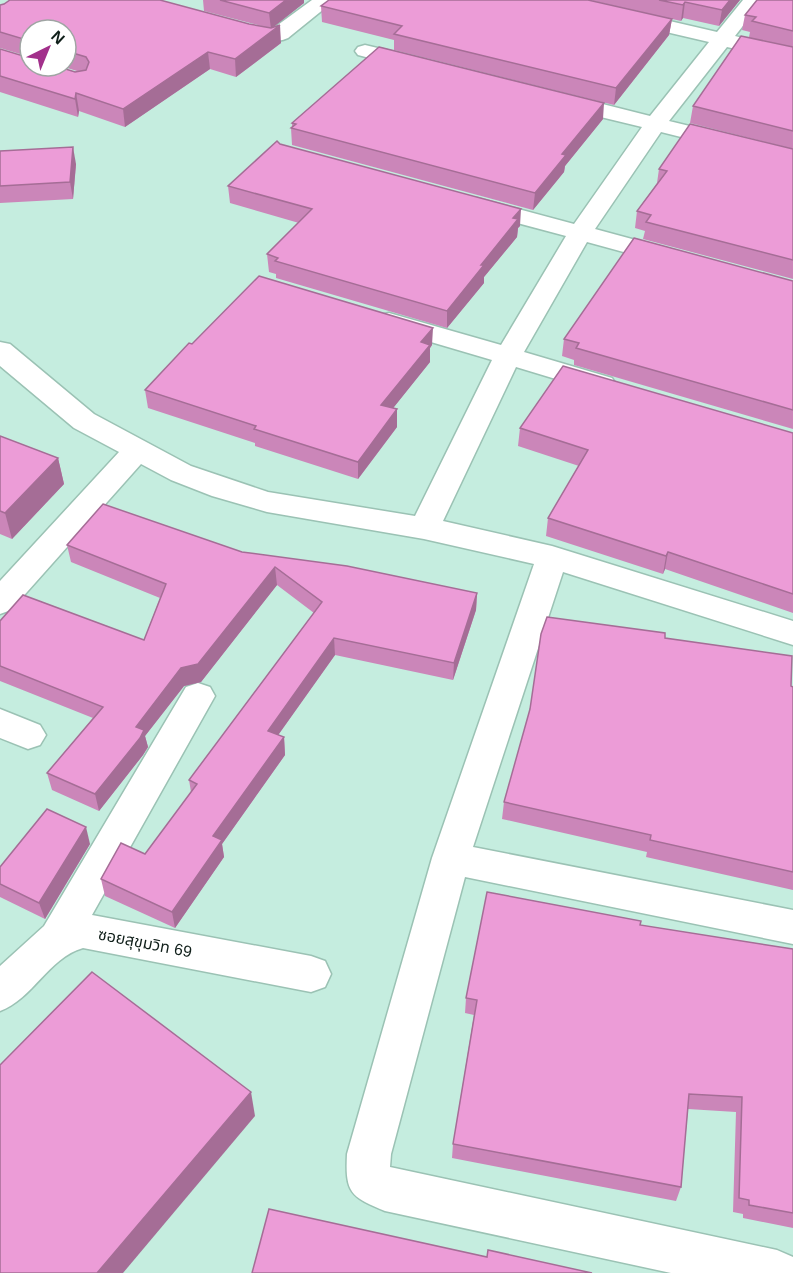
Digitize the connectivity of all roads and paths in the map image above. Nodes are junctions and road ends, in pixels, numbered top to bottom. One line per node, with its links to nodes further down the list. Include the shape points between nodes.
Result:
1 (325, 0): 4 (street, via 273,37)
2 (553, 0): 5 (street)
3 (753, 0): 5 (street)
4 (215, 24)
5 (722, 39): 7 (street); 10 (street)
6 (365, 51): 8 (street)
7 (793, 56)
8 (434, 68)
9 (539, 95): 10 (street)
10 (655, 124): 11 (street); 13 (street)
11 (793, 158)
12 (458, 200): 13 (street)
13 (580, 233): 14 (street); 17 (street)
14 (692, 263)
15 (365, 314): 17 (street)
16 (0, 350): 19 (street, via 84,421)
17 (508, 356): 18 (street); 20 (street)
18 (622, 390)
19 (137, 450): 20 (street, via 181,473 267,502); 22 (street)
20 (423, 528): 21 (street)
21 (552, 557): 23 (street); 25 (street)
22 (0, 602)
23 (793, 633)
24 (198, 696): 27 (street)
25 (451, 858): 26 (street); 30 (street, via 369,1154 368,1178 385,1189)
26 (793, 927)
27 (58, 938): 28 (street, ซอยสุขุมวิท 69, via 83,932); 29 (street, ซอยสุขุมวิท 69)
28 (311, 974)
29 (0, 993)
30 (777, 1273)

